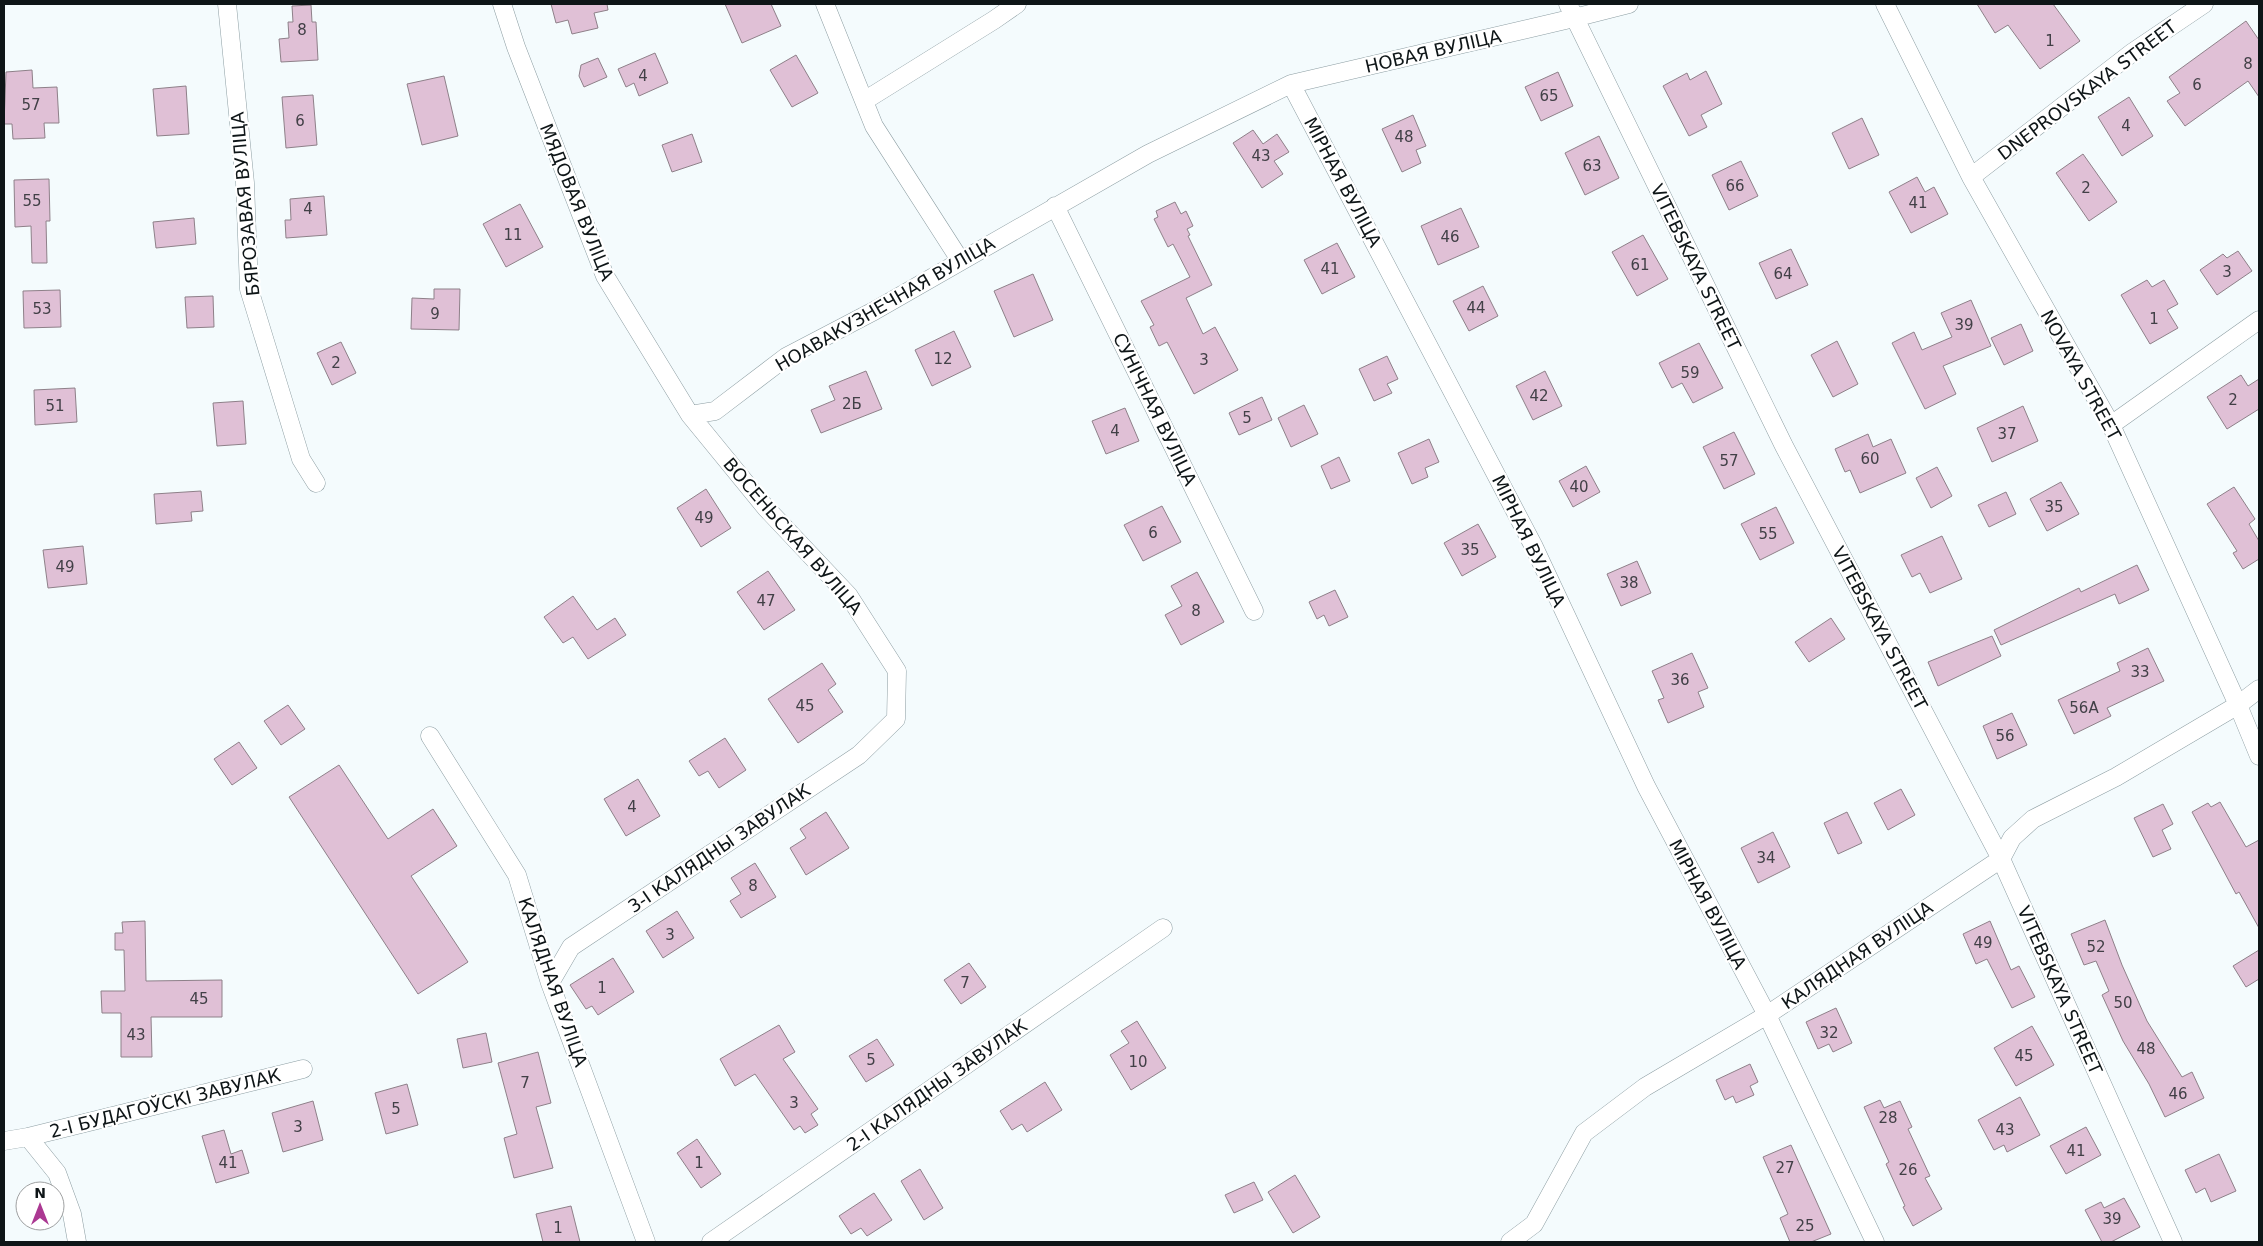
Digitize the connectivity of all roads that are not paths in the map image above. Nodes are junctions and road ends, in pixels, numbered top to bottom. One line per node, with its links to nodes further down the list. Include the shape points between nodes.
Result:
1 (227, 4): 17 (street, БЯРОЗАВАЯ ВУЛІЦА, via 245,182 249,289 301,459)
2 (502, 4): 15 (street, МЯДОВАЯ ВУЛІЦА, via 605,276)
3 (825, 4): 10 (street)
4 (1017, 4): 10 (street)
5 (1629, 4): 8 (street)
6 (1885, 4): 11 (street, NOVAYA STREET)
7 (2204, 4): 11 (street, DNEPROVSKAYA STREET, via 2133,52)
8 (1571, 11): 9 (street, НОВАЯ ВУЛІЦА); 24 (street, VITEBSKAYA STREET, via 1784,446)
9 (1291, 84): 12 (street, via 1148,154); 27 (street, МІРНАЯ ВУЛІЦА, via 1534,547 1646,786)
10 (864, 101): 13 (street, via 874,126)
11 (1971, 177): 16 (street, NOVAYA STREET)
12 (1055, 206): 13 (street, НОАВАКУЗНЕЧНАЯ ВУЛІЦА); 18 (street, СУНІЧНАЯ ВУЛІЦА)
13 (960, 260): 15 (street, НОАВАКУЗНЕЧНАЯ ВУЛІЦА, via 874,311 786,357 715,411)
14 (2259, 320): 16 (street)
15 (690, 415): 21 (street, ВОСЕНЬСКАЯ ВУЛІЦА, via 766,508 849,596 898,671)
16 (2111, 425): 20 (street, NOVAYA STREET)
17 (316, 483)
18 (1254, 611)
19 (2259, 689): 20 (street, КАЛЯДНАЯ ВУЛІЦА)
20 (2238, 705): 23 (street, NOVAYA STREET); 24 (street, КАЛЯДНАЯ ВУЛІЦА, via 2116,777 2033,819 2012,838)
21 (896, 719): 26 (street, 3-І КАЛЯДНЫ ЗАВУЛАК, via 860,755 571,947)
22 (430, 736): 26 (street, КАЛЯДНАЯ ВУЛІЦА, via 517,875)
23 (2259, 756)
24 (2001, 859): 27 (street, КАЛЯДНАЯ ВУЛІЦА); 36 (street, VITEBSKAYA STREET)
25 (1163, 928): 33 (street, 2-І КАЛЯДНЫ ЗАВУЛАК)
26 (550, 983): 32 (street, КАЛЯДНАЯ ВУЛІЦА)
27 (1767, 1016): 34 (street, КАЛЯДНАЯ ВУЛІЦА, via 1645,1087 1584,1133 1534,1224); 35 (street, МІРНАЯ ВУЛІЦА)
28 (303, 1069): 29 (street, 2-І БУДАГОЎСКІ ЗАВУЛАК)
29 (28, 1137): 30 (street, 2-І БУДАГОЎСКІ ЗАВУЛАК); 31 (street, via 57,1173 72,1214)
30 (4, 1141)
31 (77, 1242)
32 (646, 1242)
33 (711, 1242)
34 (1510, 1242)
35 (1875, 1242)
36 (2173, 1242)

